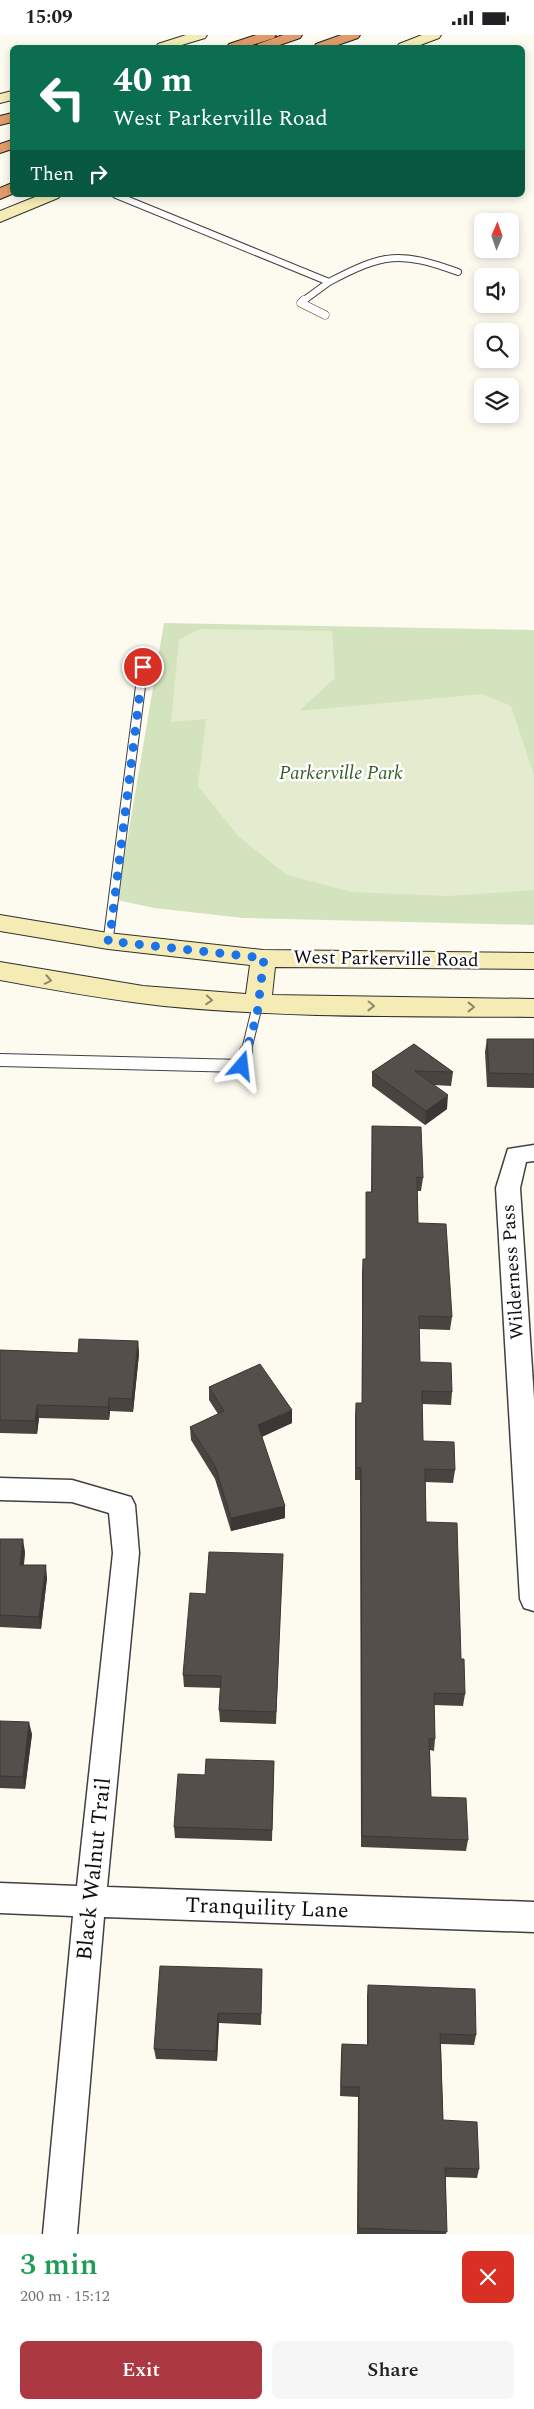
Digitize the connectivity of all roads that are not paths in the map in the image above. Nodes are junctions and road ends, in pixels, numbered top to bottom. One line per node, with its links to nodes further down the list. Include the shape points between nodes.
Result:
1 (200, 35): 6 (main road)
2 (269, 35): 7 (highway)
3 (295, 35): 8 (highway)
4 (353, 35): 9 (highway)
5 (434, 35): 10 (main road)
6 (169, 45)
7 (240, 45)
8 (268, 45)
9 (326, 45)
10 (409, 45)
11 (48, 197): 13 (main road)
12 (121, 197): 15 (lane)
13 (0, 217)
14 (458, 272): 15 (lane, via 426,260 397,255 375,260)
15 (329, 282): 16 (lane, via 301,303)
16 (325, 315)
17 (143, 667): 19 (lane)
18 (0, 923): 19 (main road, West Parkerville Road)
19 (108, 941): 20 (main road, West Parkerville Road)
20 (264, 958): 21 (main road, West Parkerville Road); 23 (main road)
21 (534, 961)
22 (0, 971): 23 (main road, one-way to 23, via 164,997)
23 (258, 1003): 24 (main road, one-way to 24); 25 (lane, via 242,1066)
24 (534, 1008)
25 (0, 1060)
26 (525, 1154): 28 (street, Wilderness Pass, via 508,1188)
27 (0, 1489): 30 (street, Black Walnut Trail, via 72,1491 122,1505 126,1553)
28 (534, 1599)
29 (0, 1898): 30 (street, Tranquility Lane)
30 (90, 1902): 31 (street, Tranquility Lane); 32 (street, Black Walnut Trail)
31 (534, 1917)
32 (60, 2234)

